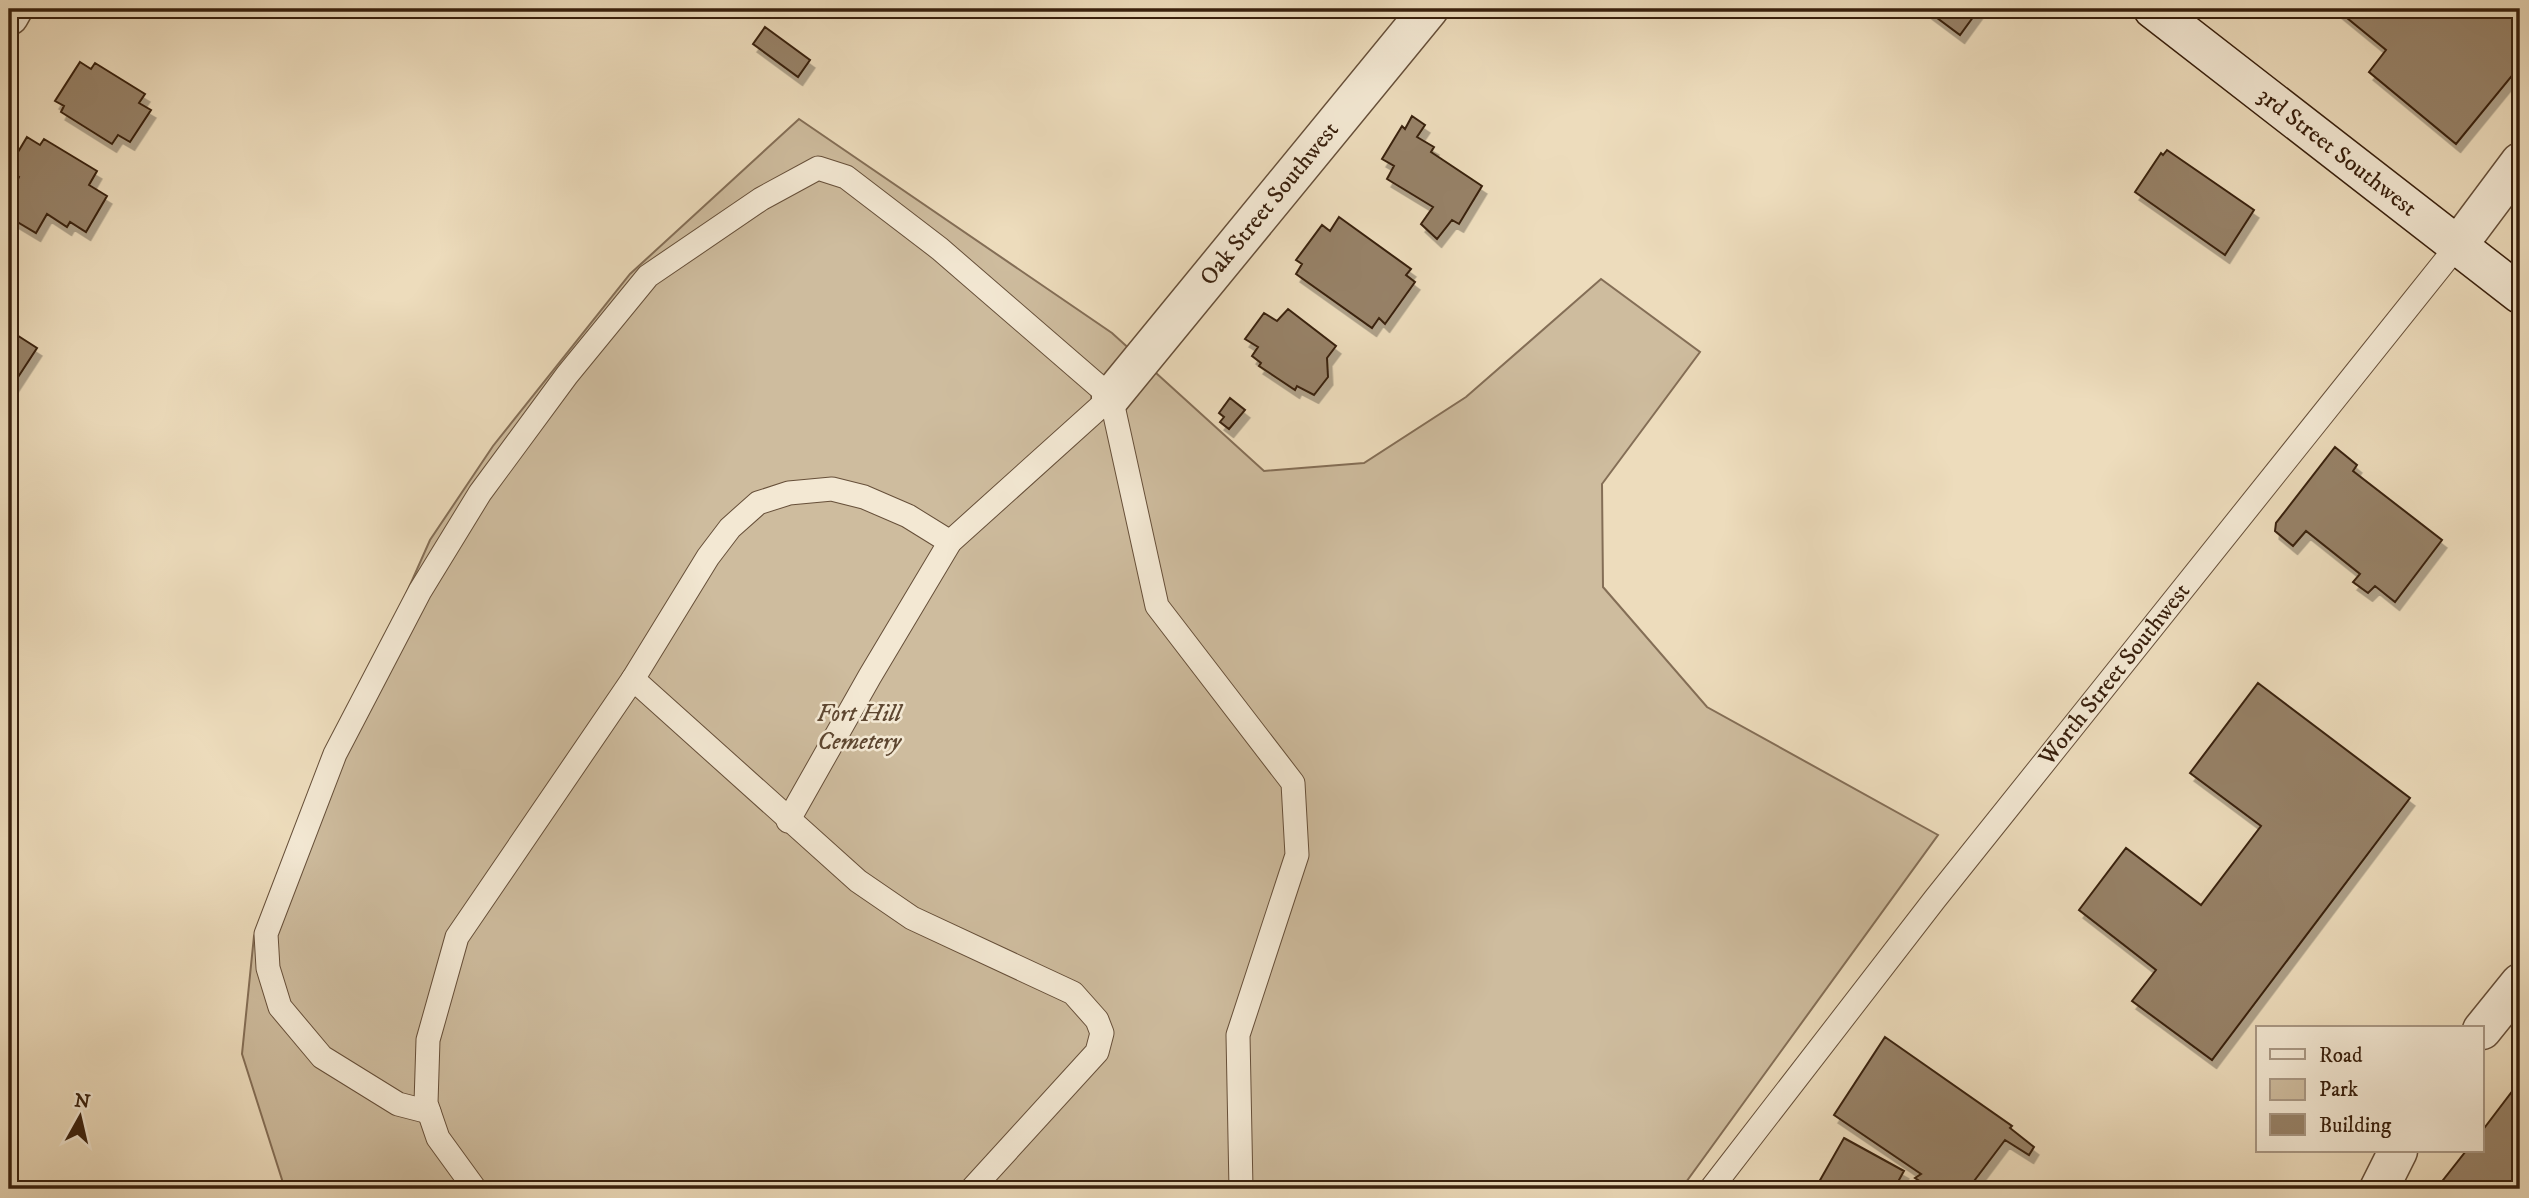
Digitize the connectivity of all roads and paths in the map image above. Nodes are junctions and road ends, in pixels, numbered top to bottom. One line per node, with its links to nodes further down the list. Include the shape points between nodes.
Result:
1 (13, 9): 4 (street)
2 (1429, 9): 8 (street, Oak Street Southwest)
3 (2153, 9): 6 (street, 3rd Street Southwest)
4 (9, 16)
5 (2520, 162): 6 (street, Worth Street Southwest)
6 (2458, 245): 7 (street, 3rd Street Southwest); 19 (lane, Worth Street Southwest, via 1935,899)
7 (2520, 294)
8 (1111, 397): 9 (lane); 14 (lane, via 940,249 846,177 818,168 761,199 648,276 480,493 420,592 335,754 266,934 268,968 280,1007 322,1057 398,1104); 18 (lane, via 1157,606 1293,783 1297,855 1238,1035)
9 (950, 542): 10 (lane, via 908,516 832,489 789,492 758,503 730,528 708,557); 11 (lane)
10 (634, 679): 11 (lane); 14 (lane, via 457,937 428,1040)
11 (788, 821): 17 (lane, via 859,881 912,918 1073,993 1097,1020 1102,1033 1097,1052)
12 (2519, 986): 13 (street)
13 (2484, 1028)
14 (429, 1112): 16 (lane, via 438,1138)
15 (2397, 1152): 20 (street)
16 (475, 1189)
17 (972, 1189)
18 (1241, 1189)
19 (1711, 1189)
20 (2378, 1189)

